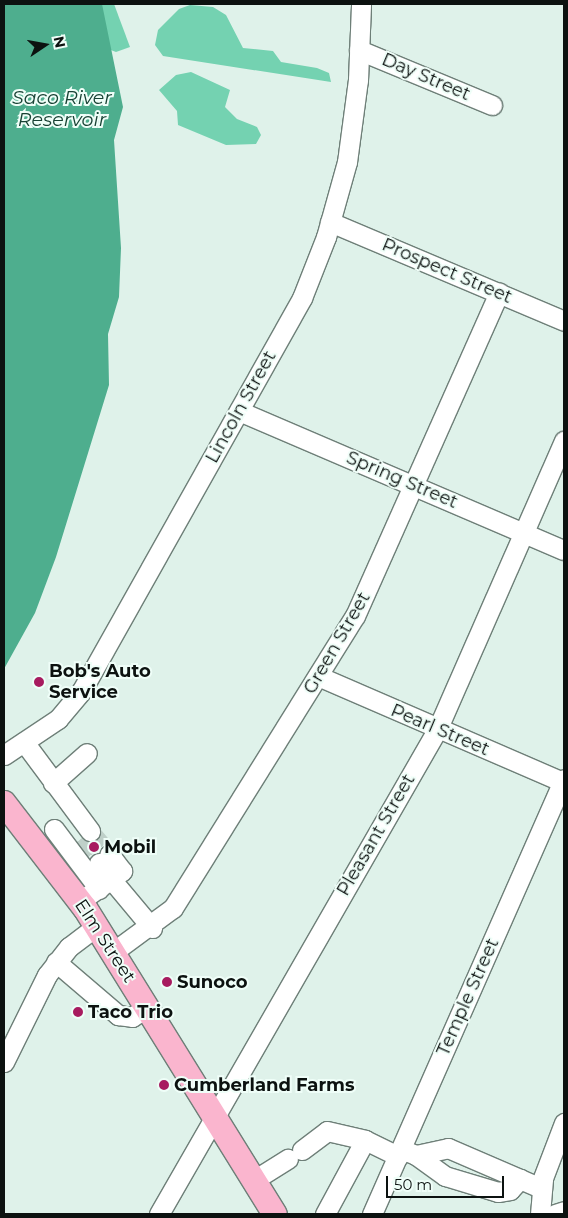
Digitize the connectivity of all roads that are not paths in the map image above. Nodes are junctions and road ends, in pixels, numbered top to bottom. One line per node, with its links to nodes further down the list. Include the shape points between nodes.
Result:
1 (361, 4): 2 (street, Lincoln Street)
2 (359, 50): 3 (street, Day Street); 4 (street, Lincoln Street, via 352,130)
3 (492, 105)
4 (330, 222): 5 (street, Prospect Street); 7 (street, Lincoln Street, via 302,298)
5 (499, 293): 6 (street, Prospect Street); 9 (street, Green Street)
6 (564, 321)
7 (239, 411): 9 (street, Spring Street); 14 (street, Lincoln Street, via 82,690 65,712)
8 (564, 441): 10 (street, Pleasant Street)
9 (415, 485): 10 (street, Spring Street); 12 (street, Green Street, via 360,605)
10 (526, 534): 11 (street, Spring Street); 13 (street, Pleasant Street)
11 (564, 550)
12 (318, 676): 13 (street, Pearl Street); 26 (street, Green Street, via 173,908)
13 (436, 730): 17 (street, Pearl Street); 31 (street, Pleasant Street)
14 (24, 742): 16 (street, Lincoln Street); 18 (street)
15 (87, 753): 18 (street)
16 (4, 755)
17 (564, 781): 34 (street, Temple Street)
18 (53, 783): 20 (street)
19 (4, 803): 22 (main road, Elm Street)
20 (65, 821): 21 (street); 22 (street); 24 (street)
21 (85, 835)
22 (35, 842): 24 (main road, Elm Street)
23 (104, 859): 24 (street, via 122,870)
24 (97, 890): 25 (main road, Elm Street); 26 (street)
25 (97, 926): 27 (main road, Elm Street); 28 (street)
26 (152, 928): 27 (street, Green Street)
27 (113, 952): 29 (main road, Elm Street)
28 (56, 962): 29 (street, via 118,1015 132,1017); 30 (street)
29 (147, 1007): 31 (main road, Elm Street)
30 (4, 1062)
31 (213, 1115): 35 (main road, Elm Street); 38 (street, Pleasant Street)
32 (564, 1123): 36 (street)
33 (365, 1140): 34 (street); 35 (street, via 327,1131 296,1157); 40 (street)
34 (405, 1153): 36 (street, via 499,1183 520,1179); 41 (street, Temple Street)
35 (262, 1175): 39 (main road, Elm Street)
36 (540, 1202): 42 (street)
37 (564, 1211): 43 (street)
38 (159, 1214)
39 (275, 1214)
40 (326, 1214)
41 (372, 1214)
42 (523, 1214)
43 (554, 1214)

